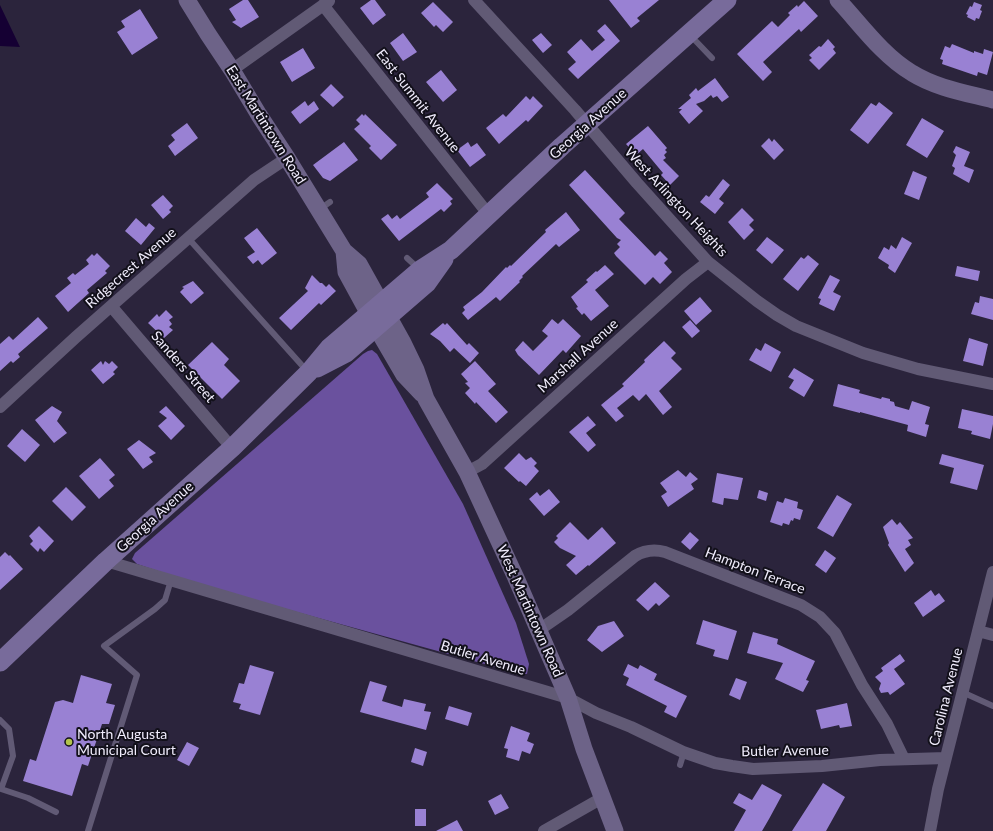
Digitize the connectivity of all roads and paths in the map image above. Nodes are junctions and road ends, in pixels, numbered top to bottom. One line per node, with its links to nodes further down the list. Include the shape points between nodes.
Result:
1 (187, 0): 8 (main road, East Martintown Road)
2 (474, 0): 10 (street, West Arlington Heights)
3 (727, 0): 6 (main road, Georgia Avenue)
4 (838, 0): 9 (main road, via 888,55 912,73 937,84)
5 (326, 2): 8 (street); 12 (street, East Summit Avenue)
6 (689, 34): 7 (lane); 10 (main road, Georgia Avenue)
7 (712, 58)
8 (232, 70): 11 (main road, East Martintown Road)
9 (993, 100)
10 (587, 125): 12 (main road, Georgia Avenue); 15 (street, West Arlington Heights)
11 (287, 158): 13 (street, Ridgecrest Avenue, via 254,180); 17 (main road, East Martintown Road, via 324,206 344,252 359,264)
12 (489, 215): 14 (main road, Georgia Avenue)
13 (188, 238): 16 (street, Ridgecrest Avenue); 18 (lane)
14 (451, 250): 17 (main road, Georgia Avenue, via 427,283); 17 (main road, Georgia Avenue, via 414,264)
15 (708, 262): 19 (street, West Arlington Heights, via 777,315 817,336 918,369); 22 (street, Marshall Avenue, via 482,464)
16 (111, 306): 20 (street, Ridgecrest Avenue); 21 (street, Sanders Street)
17 (378, 315): 18 (main road, Georgia Avenue, via 329,348); 22 (main road, West Martintown Road, via 404,375 426,399)
18 (308, 372): 21 (main road, Georgia Avenue)
19 (993, 384)
20 (0, 407)
21 (232, 448): 23 (main road, Georgia Avenue)
22 (467, 472): 26 (main road, West Martintown Road)
23 (106, 561): 25 (street, Butler Avenue); 29 (main road, Georgia Avenue)
24 (993, 572): 27 (street, Carolina Avenue)
25 (171, 580): 31 (street, Butler Avenue); 40 (lane, via 165,600 104,646 137,675)
26 (539, 630): 31 (main road, West Martintown Road); 36 (street, Hampton Terrace, via 635,556 653,550 665,552 801,604 820,617 838,638)
27 (978, 631): 28 (street); 30 (street, Carolina Avenue)
28 (993, 635)
29 (0, 662)
30 (962, 692): 32 (lane); 35 (street, Carolina Avenue)
31 (568, 698): 34 (street, Butler Avenue); 38 (main road, West Martintown Road)
32 (993, 706)
33 (0, 720): 39 (lane, via 9,728 13,756 1,789 28,798)
34 (684, 752): 36 (street, Butler Avenue, via 715,763 754,769); 37 (lane)
35 (946, 758): 36 (street, Butler Avenue); 43 (street, Carolina Avenue)
36 (904, 759)
37 (680, 765)
38 (602, 798): 41 (street); 42 (main road, West Martintown Road)
39 (56, 812)
40 (88, 831)
41 (544, 831)
42 (615, 831)
43 (930, 831)

